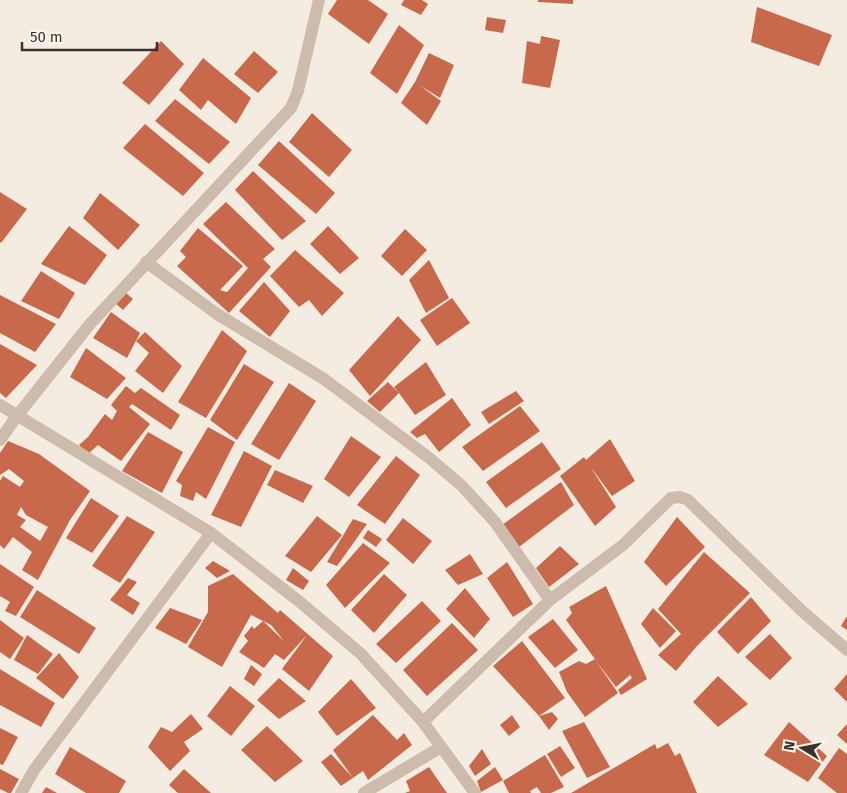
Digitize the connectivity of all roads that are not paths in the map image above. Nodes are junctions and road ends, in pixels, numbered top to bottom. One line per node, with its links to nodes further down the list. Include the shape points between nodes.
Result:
1 (319, 0): 2 (street, via 298,91 290,108)
2 (146, 262): 4 (street, via 90,324); 7 (street, via 217,314 324,379 428,457 462,486 495,522)
3 (0, 405): 4 (street)
4 (17, 416): 5 (street); 6 (street)
5 (0, 440)
6 (211, 533): 9 (street, via 361,654); 11 (street, via 34,770)
7 (550, 600): 8 (street, via 623,545 671,498 680,497 688,500 802,611); 9 (street)
8 (847, 650)
9 (423, 722): 10 (street)
10 (441, 747): 12 (street); 13 (street)
11 (22, 793)
12 (364, 793)
13 (475, 793)

